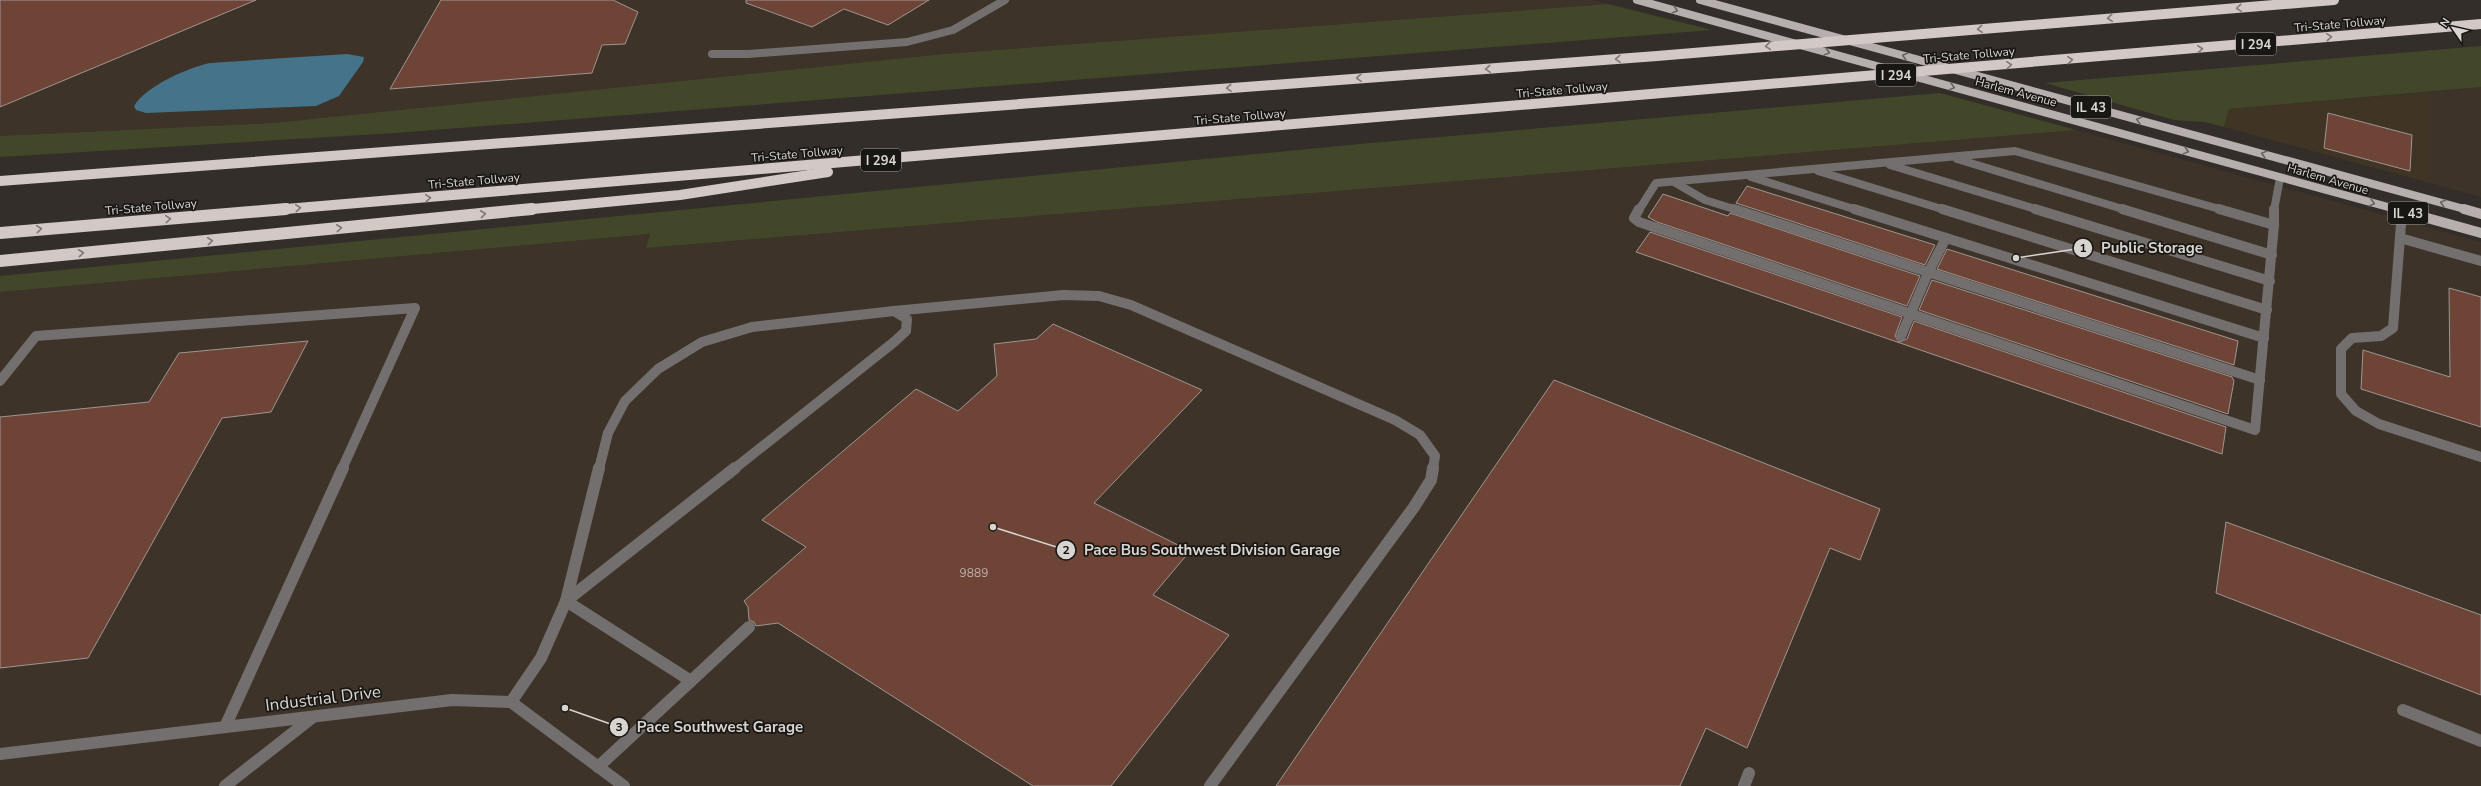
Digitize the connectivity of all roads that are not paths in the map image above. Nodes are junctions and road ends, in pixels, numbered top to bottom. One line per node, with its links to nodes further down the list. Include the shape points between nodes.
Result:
1 (1005, 0): 6 (street, via 953,30 907,42 748,54)
2 (1637, 0): 12 (main road, Harlem Avenue / IL 43, one-way to 12)
3 (1700, 0): 16 (main road, Harlem Avenue / IL 43, one-way to 3)
4 (2334, 0): 13 (highway, Tri-State Tollway, one-way to 13, via 1657,56)
5 (2481, 24): 7 (highway, Tri-State Tollway / I 294, one-way to 5)
6 (712, 54)
7 (934, 156): 18 (highway, Tri-State Tollway / I 294, one-way to 7); 23 (highway, one-way to 7, via 680,194)
8 (1950, 157): 9 (street); 17 (street, via 2015,151); 22 (street)
9 (1884, 163): 10 (street); 26 (street)
10 (1813, 169): 11 (street); 27 (street)
11 (1745, 176): 14 (street); 20 (street)
12 (2280, 178): 15 (main road, Harlem Avenue / IL 43, one-way to 15); 17 (street)
13 (0, 182)
14 (1674, 182): 25 (street, via 1705,200); 29 (street, via 1656,183 1634,218 1639,222)
15 (2402, 211): 19 (main road, Harlem Avenue / IL 43); 21 (street)
16 (2481, 214)
17 (2274, 226): 22 (street)
18 (0, 232)
19 (2481, 233)
20 (1946, 238): 25 (street); 31 (street)
21 (2400, 238): 24 (street); 34 (street, via 2393,328 2381,336 2352,338 2341,349 2341,394 2356,411 2379,424)
22 (2272, 255): 26 (street)
23 (0, 261)
24 (2481, 261)
25 (1928, 272): 29 (street); 32 (street)
26 (2270, 281): 27 (street)
27 (2267, 310): 31 (street)
28 (894, 311): 35 (street, via 907,319 906,331 894,342); 35 (street, via 752,327 702,342 658,369 625,401 608,433); 48 (street, via 1062,295 1099,296 1131,305 1395,420 1420,435 1435,456 1432,480 1414,507)
29 (1911, 313): 30 (street); 32 (street, via 2255,430)
30 (1901, 336)
31 (2264, 338): 32 (street)
32 (2260, 380)
33 (0, 381): 41 (street, via 36,336 415,308)
34 (2481, 457)
35 (566, 602): 37 (street); 38 (street, via 541,658)
36 (749, 628): 37 (street)
37 (692, 681): 44 (street)
38 (511, 702): 40 (street, Industrial Drive, via 452,700); 44 (street)
39 (2403, 710): 42 (street)
40 (314, 716): 41 (street, Industrial Drive); 46 (street)
41 (224, 727): 43 (street, Industrial Drive)
42 (2481, 741)
43 (0, 754)
44 (598, 767): 47 (street)
45 (1749, 773): 49 (street)
46 (225, 786)
47 (624, 786)
48 (1210, 786)
49 (1744, 786)

